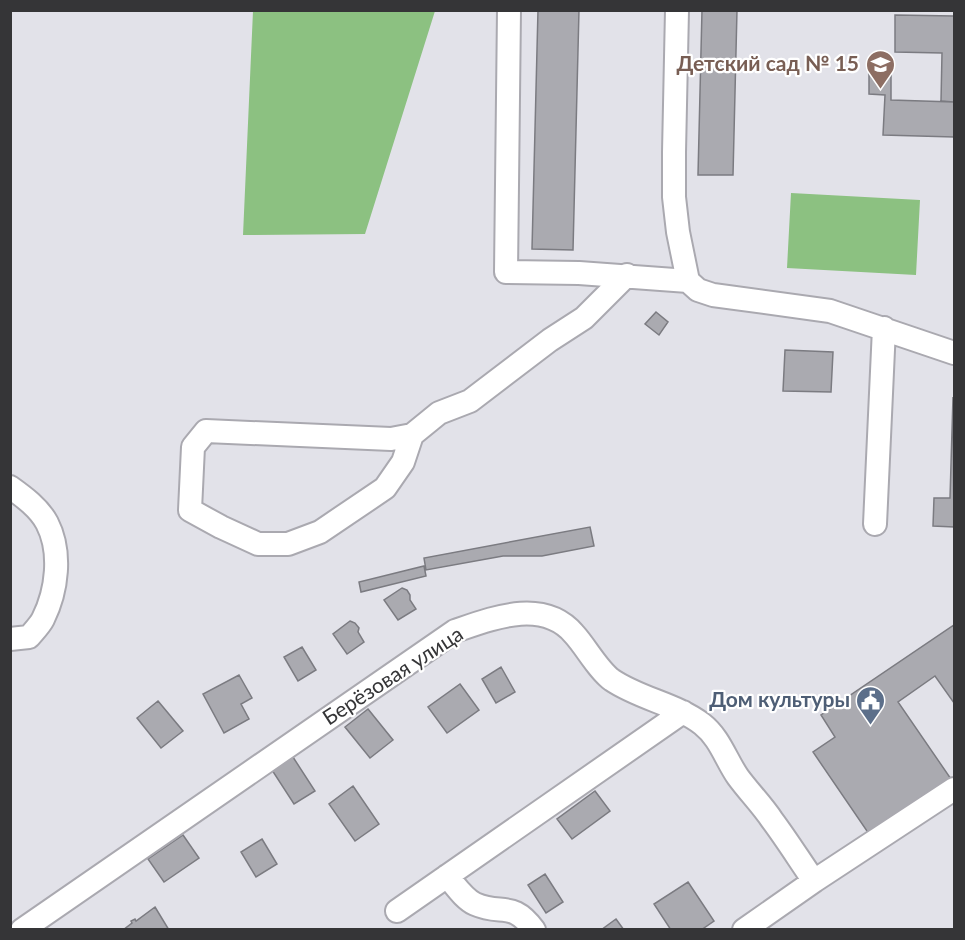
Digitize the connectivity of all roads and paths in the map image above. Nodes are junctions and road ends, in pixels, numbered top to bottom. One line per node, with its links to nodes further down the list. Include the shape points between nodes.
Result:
1 (509, 10): 3 (street, via 506,272)
2 (677, 10): 4 (street, via 674,197)
3 (627, 276): 4 (street); 7 (street, via 584,318 470,400 439,413)
4 (688, 280): 5 (street, via 698,290 713,295 830,311)
5 (884, 328): 6 (street); 9 (street)
6 (954, 353)
7 (412, 435): 7 (street, via 391,439 206,431 193,447 190,510 258,544 288,544 320,532 385,488 403,462)
8 (10, 487): 10 (street, via 47,522 57,564 52,597 42,621 29,637)
9 (875, 524)
10 (10, 639)
11 (683, 712): 13 (street); 14 (street, Берёзовая улица, via 717,740 737,776); 17 (street, Берёзовая улица, via 611,679 558,619 519,613 480,622 455,631)
12 (954, 789): 14 (street)
13 (447, 876): 15 (street); 18 (street, via 472,903 511,909 525,917)
14 (814, 881): 16 (street)
15 (397, 911)
16 (751, 927)
17 (22, 930)
18 (534, 930)

